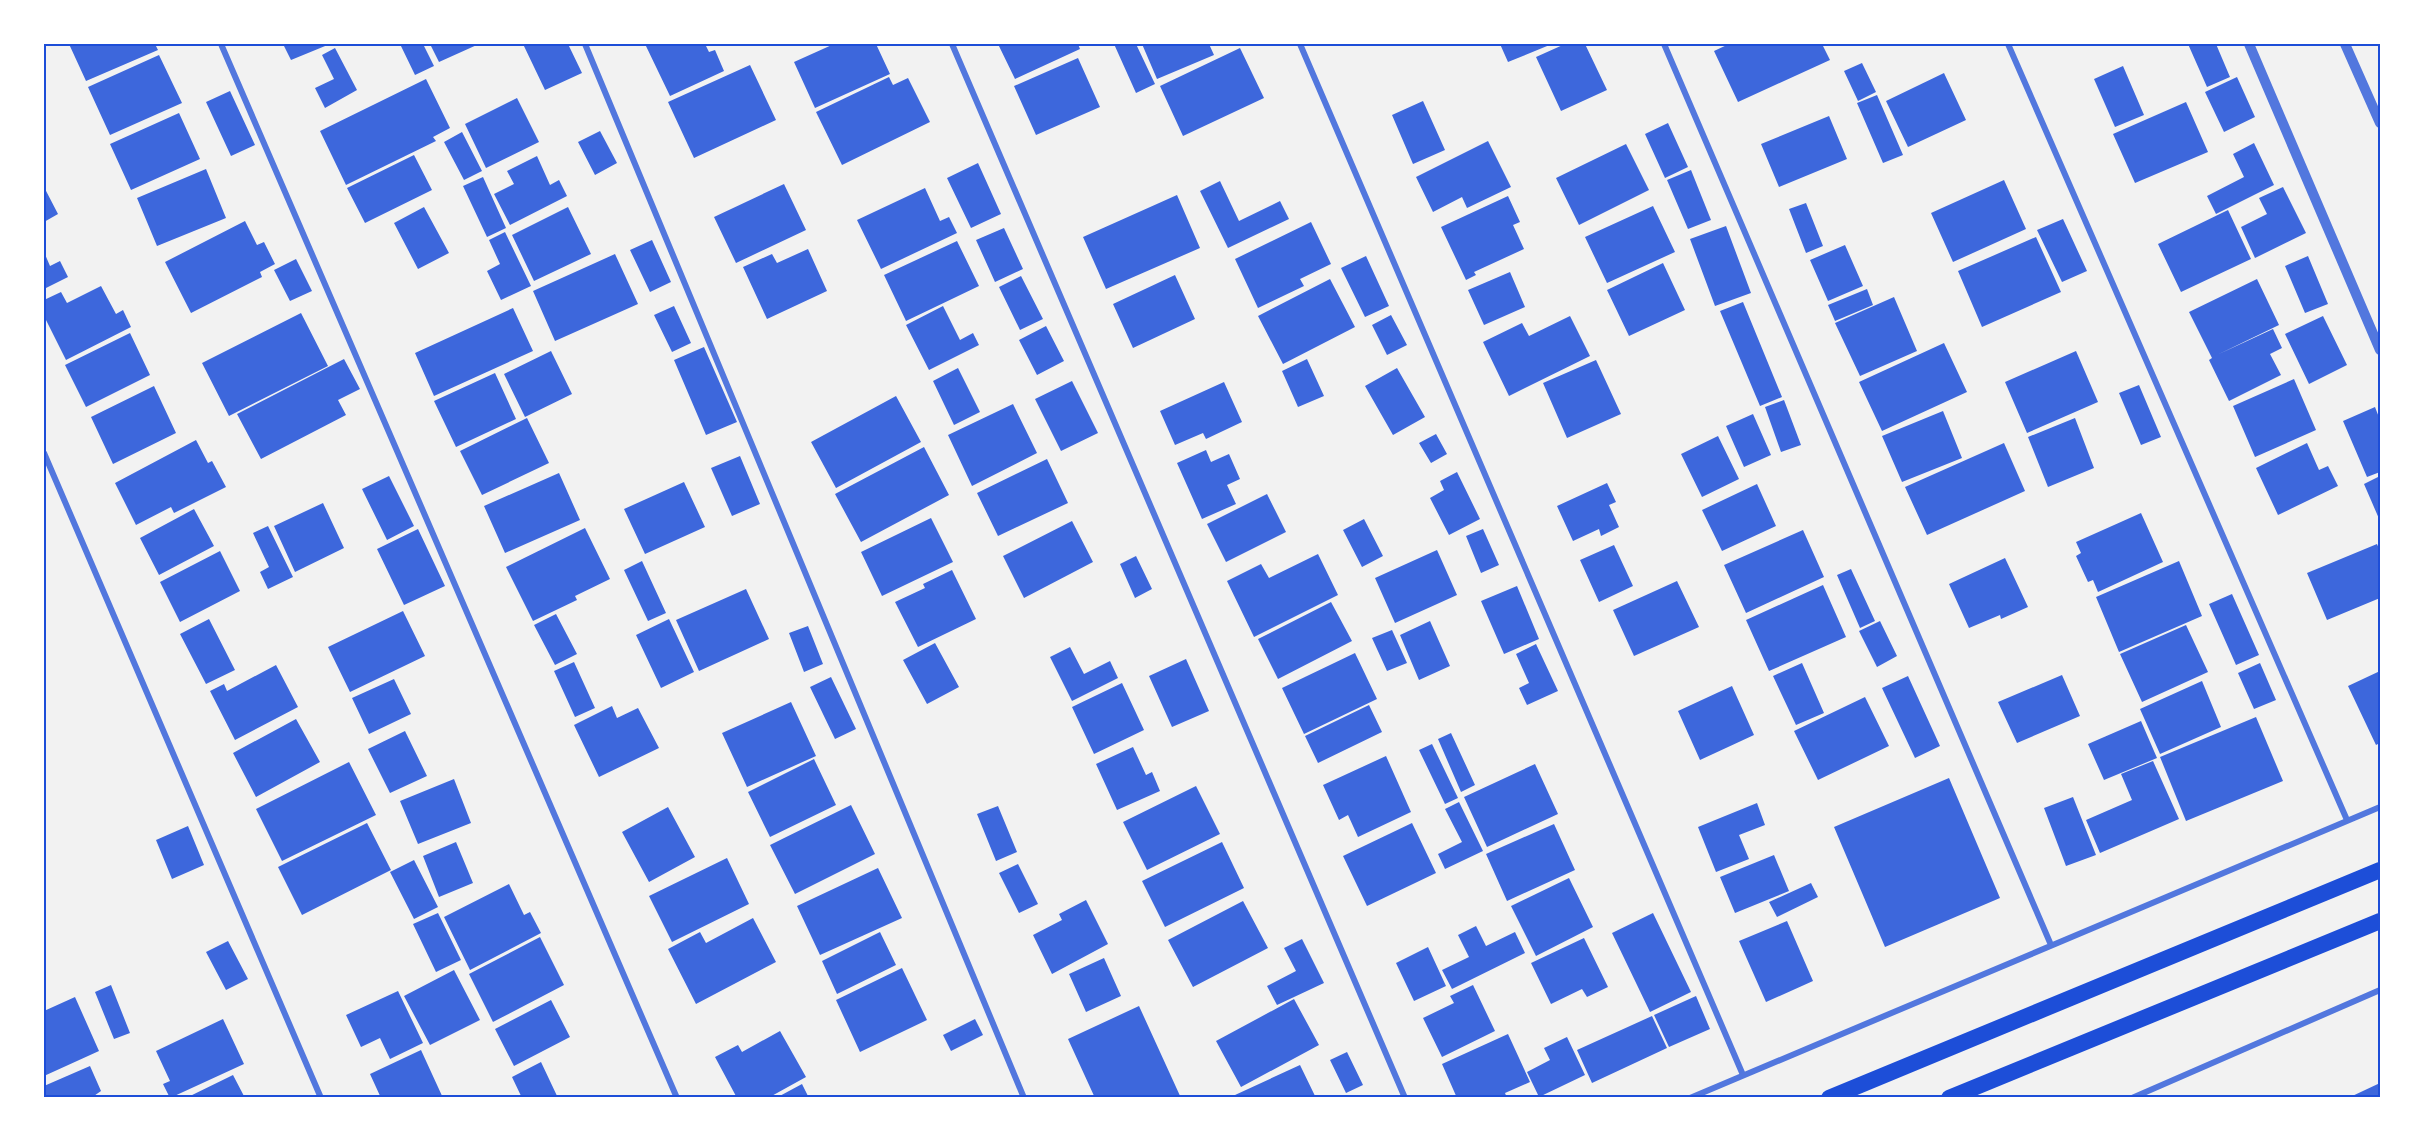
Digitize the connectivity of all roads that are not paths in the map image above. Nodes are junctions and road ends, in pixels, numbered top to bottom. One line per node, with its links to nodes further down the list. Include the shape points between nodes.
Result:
1 (221, 44): 20 (street)
2 (585, 44): 21 (street)
3 (952, 44): 22 (street)
4 (1300, 44): 18 (street)
5 (1664, 44): 16 (street)
6 (2008, 44): 13 (street)
7 (2249, 44): 10 (street)
8 (2346, 44): 9 (street)
9 (2380, 123)
10 (2380, 350)
11 (44, 453): 19 (street)
12 (2380, 807): 13 (street)
13 (2348, 820): 16 (street)
14 (2380, 870): 24 (highway)
15 (2380, 921): 25 (highway)
16 (2051, 945): 18 (street)
17 (2380, 990): 26 (street)
18 (1743, 1076): 23 (street)
19 (321, 1098)
20 (677, 1098)
21 (1024, 1098)
22 (1405, 1098)
23 (1690, 1098)
24 (1829, 1098)
25 (1950, 1098)
26 (2132, 1098)

